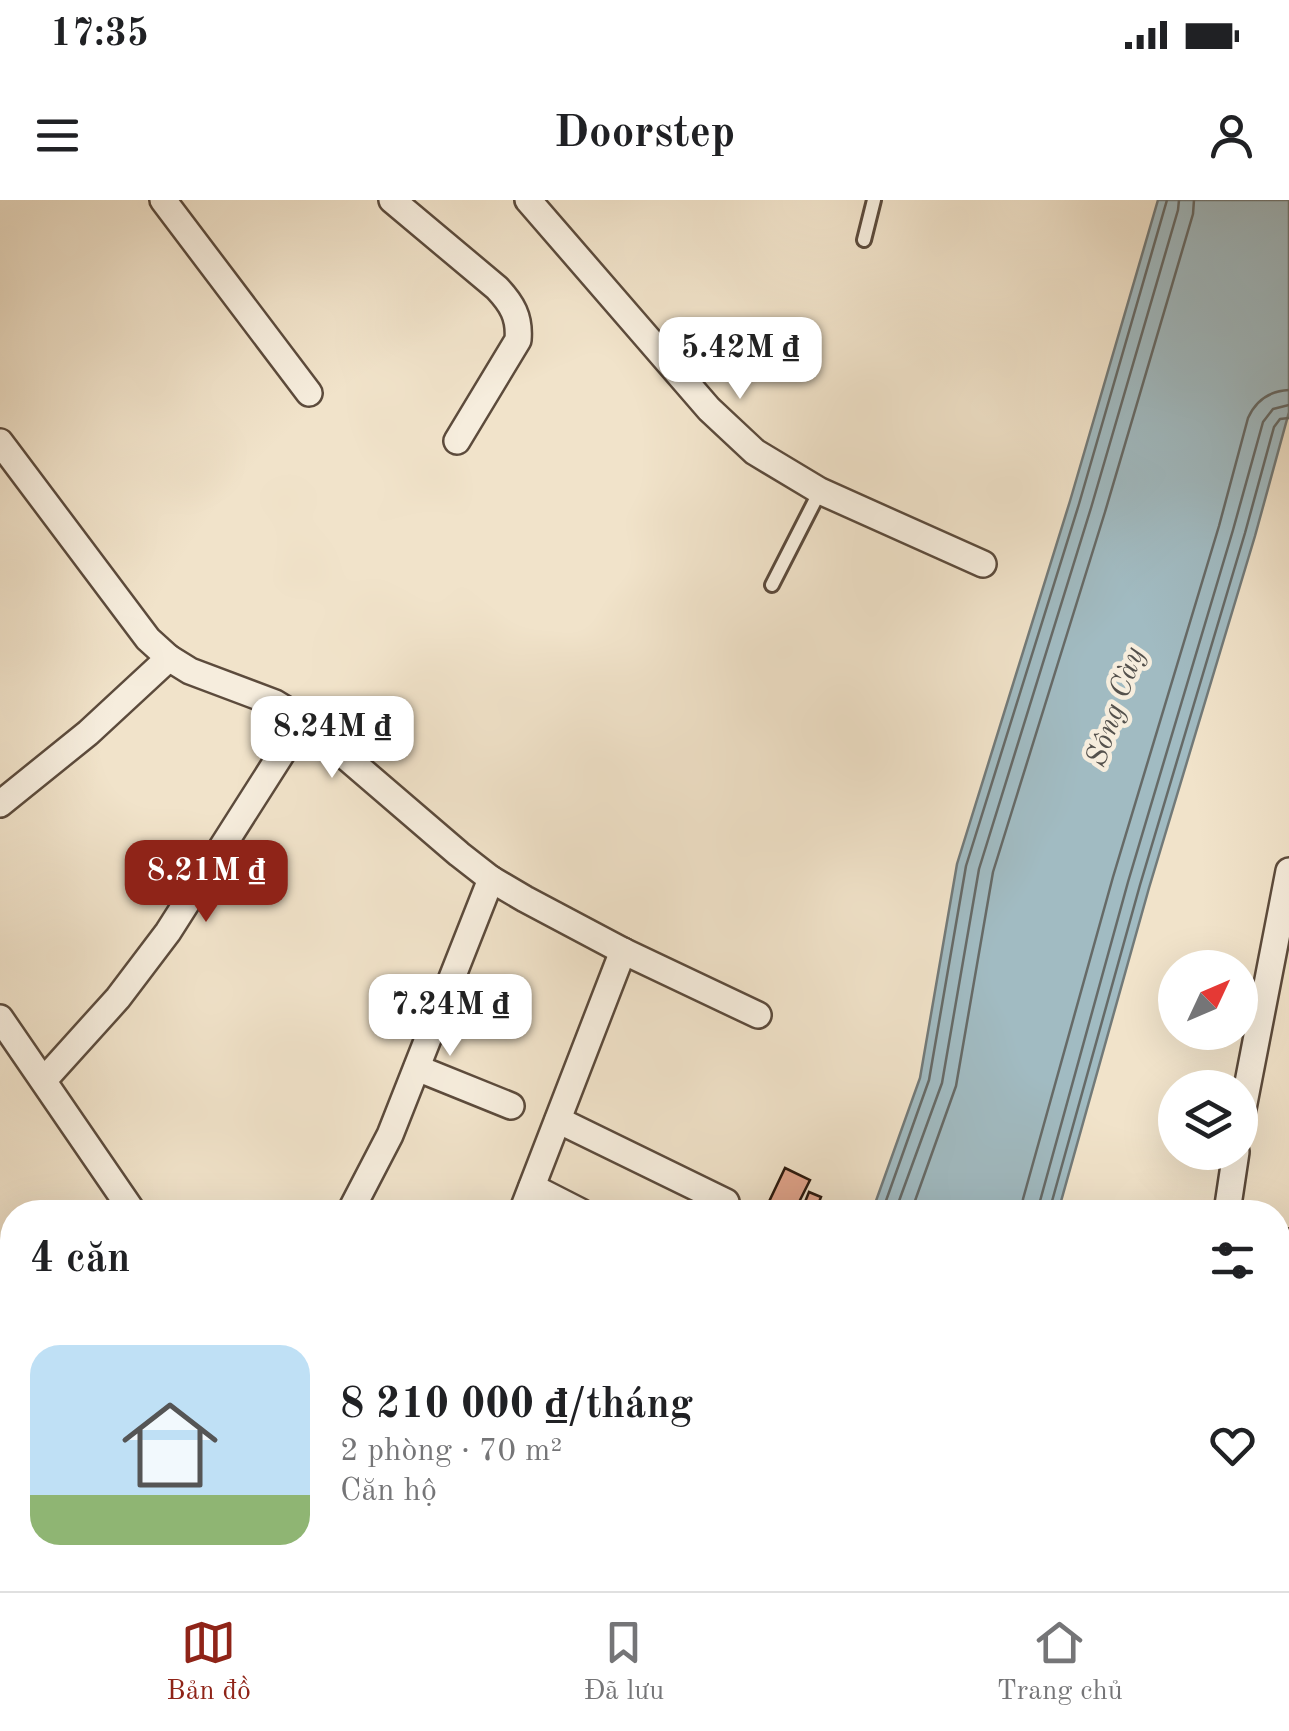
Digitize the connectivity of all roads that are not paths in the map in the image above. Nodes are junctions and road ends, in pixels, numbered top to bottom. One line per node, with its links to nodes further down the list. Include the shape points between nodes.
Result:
1 (164, 200): 6 (street)
2 (392, 200): 7 (street, via 497,288 516,314 518,340)
3 (528, 200): 9 (street, via 730,430)
4 (874, 200): 5 (lane)
5 (864, 240)
6 (308, 393)
7 (457, 440)
8 (0, 442): 12 (street)
9 (820, 491): 10 (street); 11 (lane)
10 (984, 564)
11 (772, 585)
12 (169, 658): 13 (street); 14 (street)
13 (303, 720): 16 (street); 22 (street, via 168,932)
14 (0, 804)
15 (1289, 871): 21 (street)
16 (491, 878): 17 (street); 20 (street)
17 (622, 951): 18 (street); 24 (street)
18 (758, 1016)
19 (2, 1025): 22 (street)
20 (417, 1068): 23 (street); 28 (street)
21 (1249, 1070)
22 (44, 1080): 27 (street)
23 (511, 1106)
24 (558, 1120): 26 (street); 31 (street)
25 (1233, 1170): 32 (street)
26 (532, 1187): 29 (street); 30 (street)
27 (125, 1200)
28 (356, 1200)
29 (527, 1200)
30 (557, 1200)
31 (722, 1200)
32 (1228, 1200)

